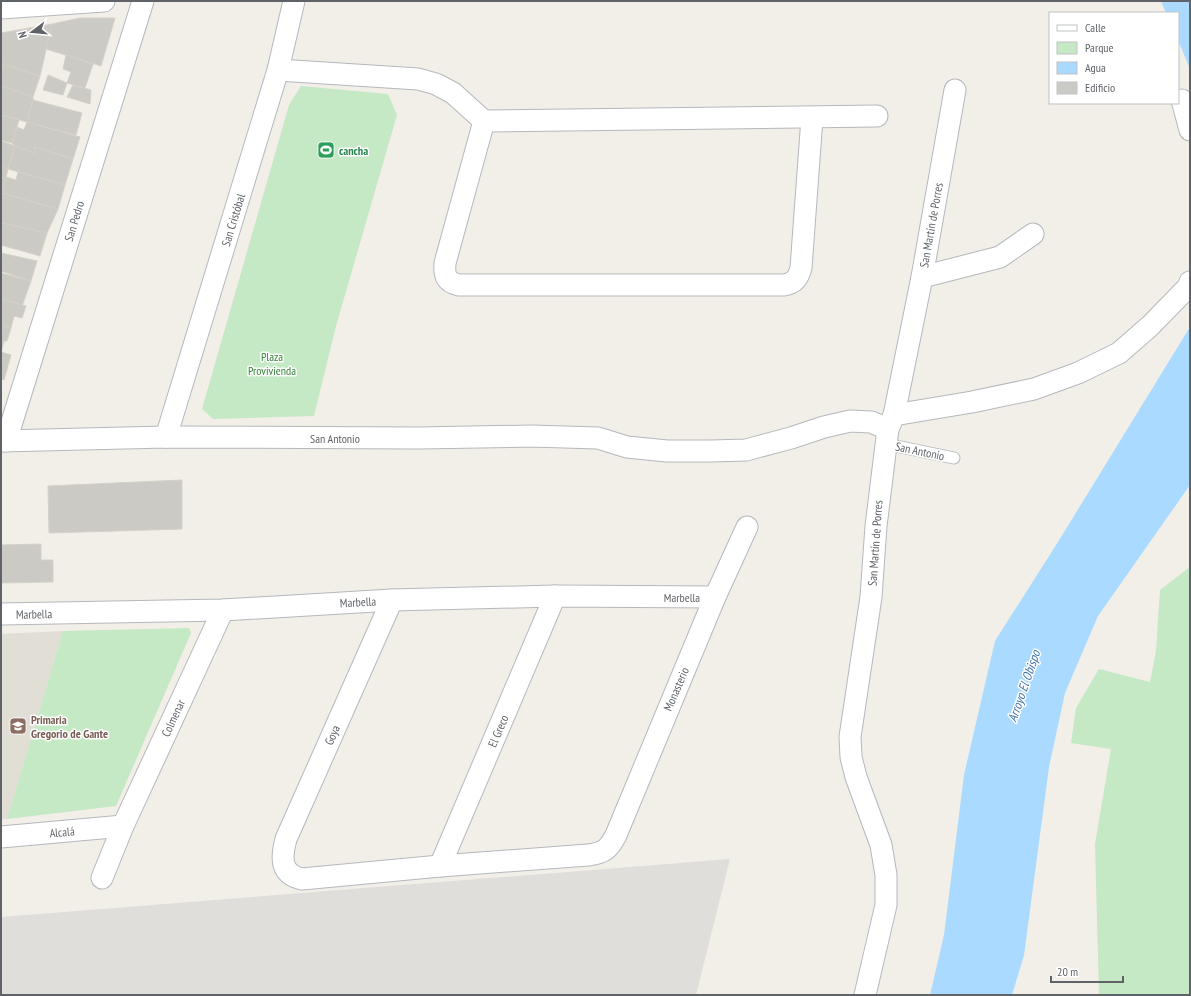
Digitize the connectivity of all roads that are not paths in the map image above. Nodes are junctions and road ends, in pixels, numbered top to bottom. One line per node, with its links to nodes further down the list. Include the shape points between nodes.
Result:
1 (104, 1): 4 (street)
2 (143, 1): 17 (street, San Pedro)
3 (294, 1): 5 (street, San Cristóbal)
4 (1, 8)
5 (278, 70): 10 (street, via 418,79 436,84 453,93); 16 (street, San Cristóbal)
6 (955, 90): 13 (street, San Martín de Porres)
7 (1182, 100): 11 (street)
8 (877, 116): 9 (street)
9 (812, 118): 10 (street); 10 (street, via 801,268 795,281 784,285 453,283 446,278 445,264)
10 (484, 121)
11 (1190, 130)
12 (1034, 234): 13 (street, via 1000,257)
13 (922, 277): 15 (street, San Martín de Porres)
14 (1190, 282): 15 (street, via 1150,326 1119,353 1078,373 1034,389 972,402)
15 (889, 429): 16 (street, San Antonio, via 870,422 850,422 746,450 711,451 667,451 627,447 598,438 531,436); 18 (lane, San Antonio); 29 (street, San Martín de Porres, via 879,495 871,597 850,737 856,777 881,844 886,875 886,905)
16 (166, 437): 17 (street, San Antonio)
17 (3, 441)
18 (954, 458)
19 (747, 528): 21 (street, Monasterio)
20 (556, 596): 21 (street, Marbella); 22 (street, Marbella); 27 (street, El Greco)
21 (715, 597): 27 (street, Monasterio, via 616,835 606,850 588,855)
22 (392, 600): 23 (street, Marbella); 27 (street, Goya, via 286,839 284,863 287,872 294,878 302,879)
23 (223, 610): 24 (street, Marbella); 25 (street, Colmenar)
24 (1, 614)
25 (123, 826): 26 (street, Alcalá); 28 (street, Colmenar)
26 (1, 837)
27 (440, 866)
28 (102, 878)
29 (866, 995)

